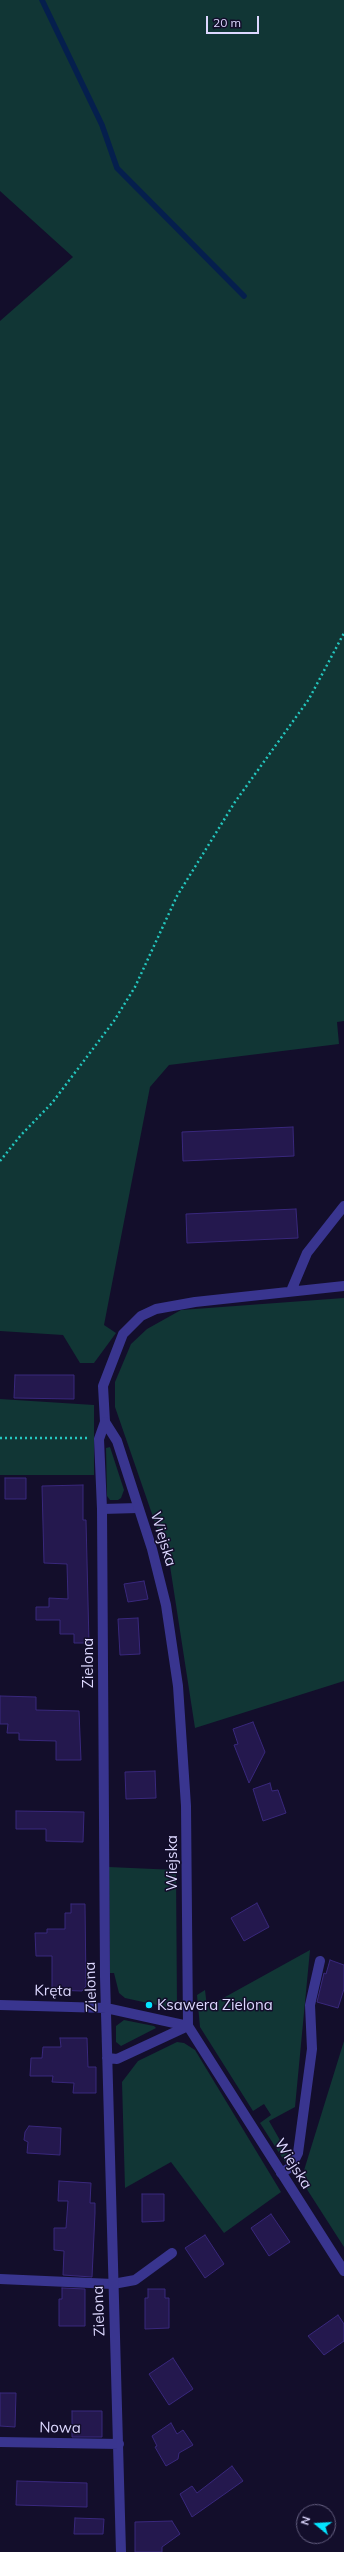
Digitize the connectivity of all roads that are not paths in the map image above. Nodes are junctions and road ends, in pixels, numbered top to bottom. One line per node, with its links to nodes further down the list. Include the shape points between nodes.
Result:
1 (344, 1206): 3 (street, via 307,1253)
2 (344, 1286): 3 (street)
3 (291, 1290): 4 (street, via 195,1302 156,1309 141,1316 123,1334 103,1386)
4 (105, 1422): 5 (street, Wiejska, via 117,1441); 6 (street, Zielona, via 99,1438)
5 (138, 1508): 6 (street); 10 (street, Wiejska, via 152,1549 166,1605 178,1686 186,1806)
6 (102, 1509): 9 (street, Zielona)
7 (320, 1962): 12 (street, via 310,2005 312,2048 298,2152 291,2167)
8 (0, 2005): 9 (street, Kręta)
9 (106, 2008): 10 (street, Kręta); 11 (street, Zielona)
10 (188, 2026): 11 (street, via 117,2059); 12 (street, Wiejska)
11 (107, 2058): 16 (street, Zielona)
12 (281, 2173): 14 (street, Wiejska)
13 (172, 2253): 16 (street, via 135,2280)
14 (344, 2271)
15 (0, 2279): 16 (street)
16 (113, 2284): 18 (street, Zielona)
17 (0, 2442): 18 (street, Nowa)
18 (119, 2444): 19 (street, Zielona)
19 (121, 2552)

